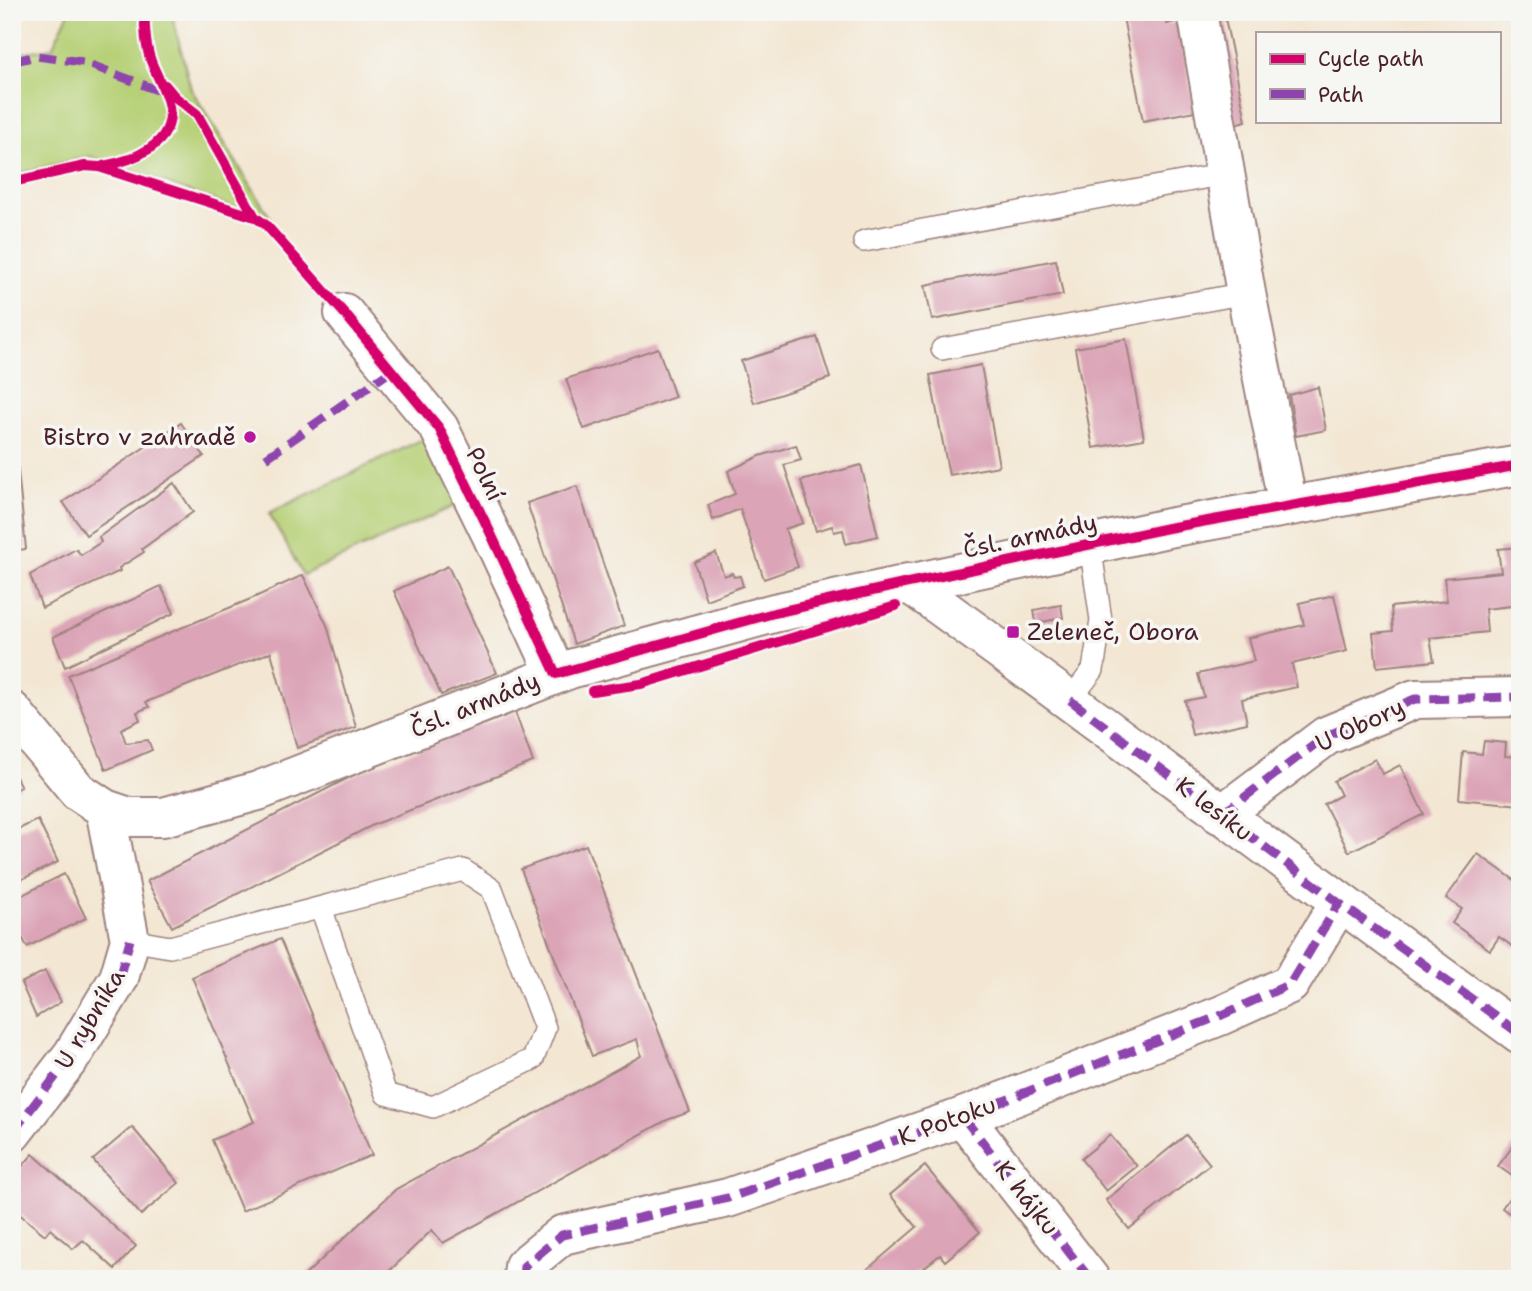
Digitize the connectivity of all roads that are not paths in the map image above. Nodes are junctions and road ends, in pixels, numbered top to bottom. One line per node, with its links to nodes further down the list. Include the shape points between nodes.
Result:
1 (1197, 12): 2 (street)
2 (1225, 174): 3 (lane); 4 (street)
3 (864, 241)
4 (1246, 293): 6 (lane); 8 (street)
5 (344, 313): 11 (street, Polní, via 439,428)
6 (942, 349)
7 (1520, 465): 8 (street, Čsl. armády)
8 (1288, 506): 9 (street, Čsl. armády)
9 (1090, 544): 10 (street, Čsl. armády); 13 (lane, via 1101,620 1093,670)
10 (908, 583): 11 (street, Čsl. armády, via 775,612); 13 (street, K lesíku)
11 (556, 674): 15 (street, Čsl. armády, via 258,792 163,817 129,817)
12 (1520, 697): 16 (street, U Obory, via 1415,699 1326,736)
13 (1070, 700): 16 (street, K lesíku)
14 (12, 711): 15 (street, Čsl. armády, via 78,791)
15 (105, 809): 19 (street, U rybníka)
16 (1221, 815): 17 (street, K lesíku)
17 (1339, 903): 20 (street, K lesíku); 21 (street, K Potoku, via 1290,984)
18 (321, 908): 18 (lane, via 463,870 492,889 544,1028 533,1059 433,1107 386,1094); 19 (lane, via 170,947)
19 (130, 940): 22 (street, U rybníka, via 120,978 74,1054)
20 (1520, 1034)
21 (963, 1117): 23 (street, K Potoku, via 728,1198 562,1235 524,1266); 24 (street, K hájku)
22 (12, 1133)
23 (523, 1279)
24 (1090, 1279)

